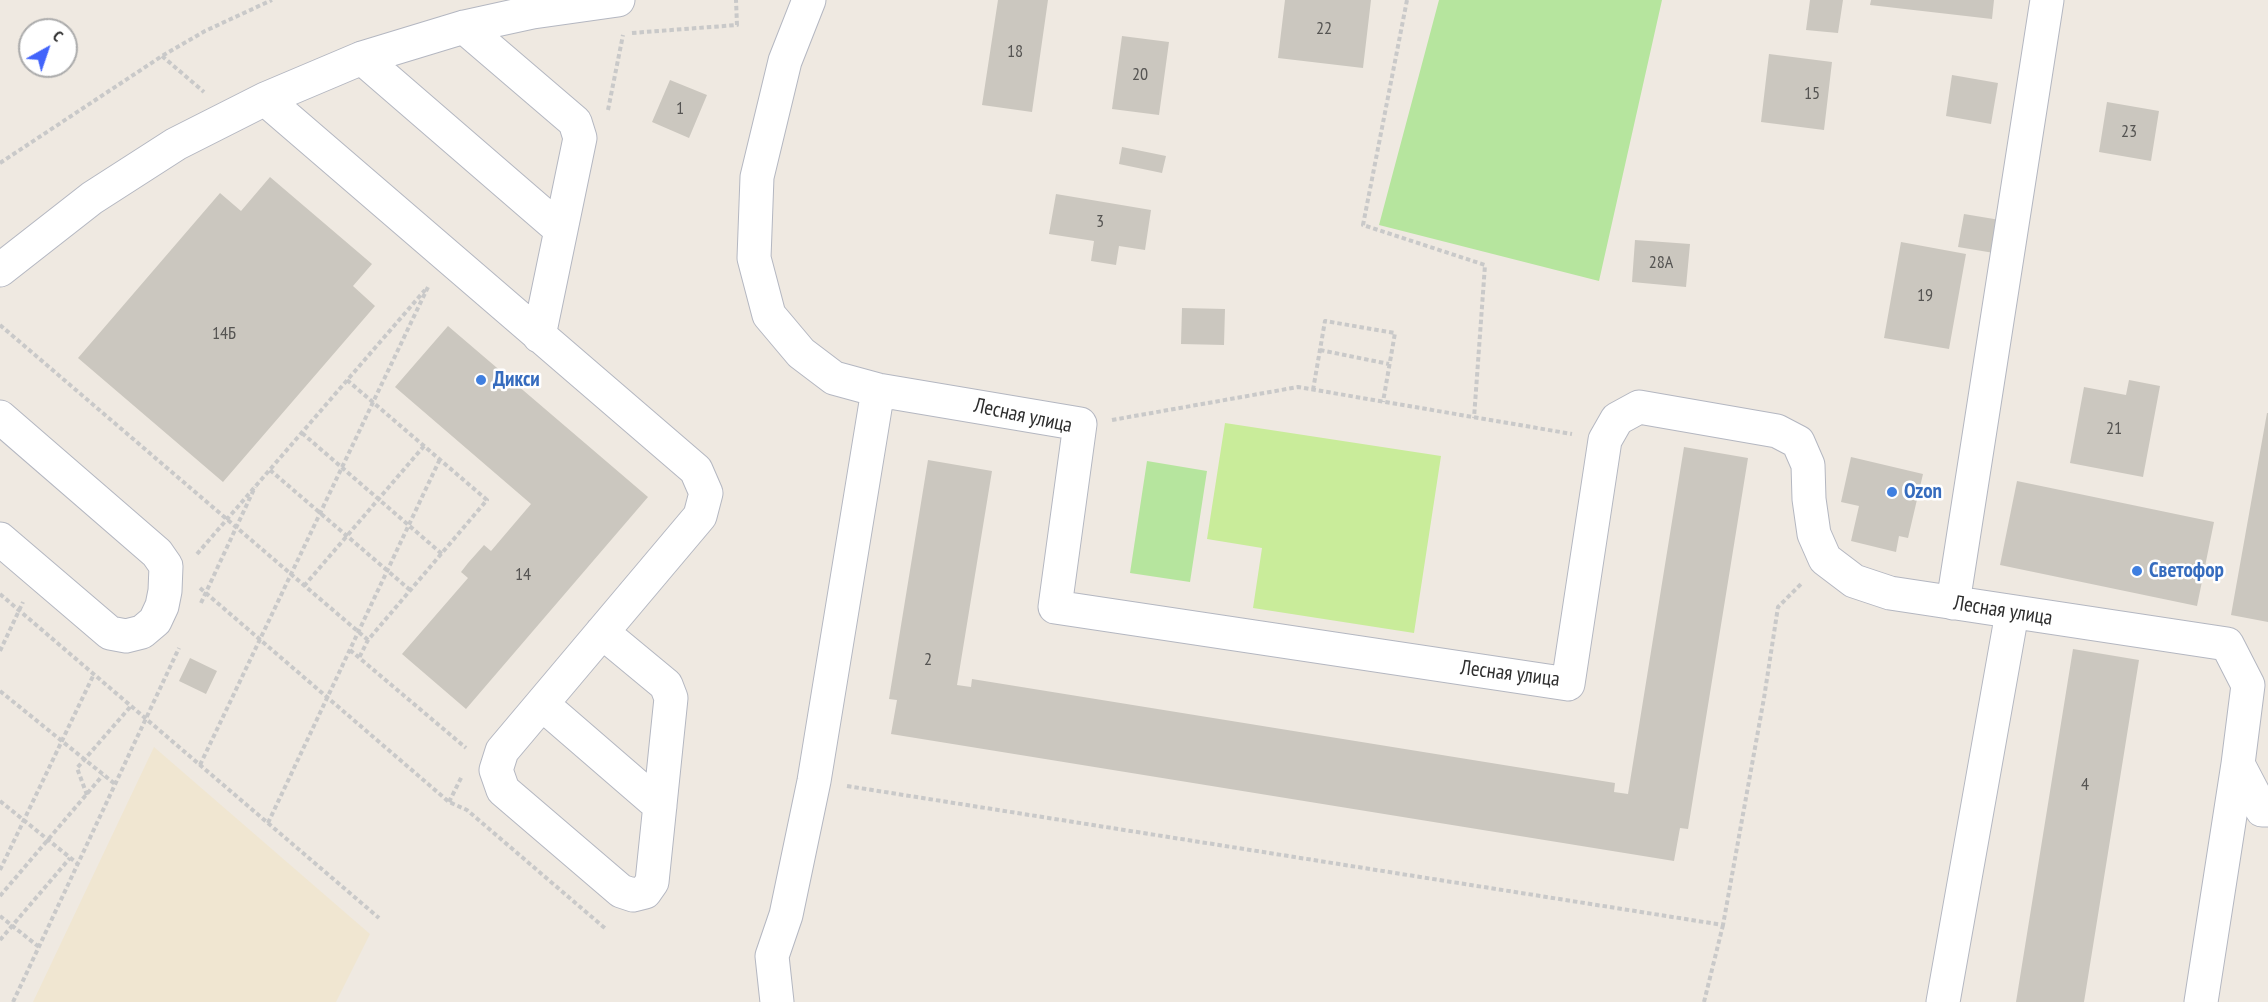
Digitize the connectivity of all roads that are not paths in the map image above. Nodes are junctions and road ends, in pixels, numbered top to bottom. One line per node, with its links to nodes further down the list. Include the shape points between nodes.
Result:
1 (618, 0): 4 (street)
2 (809, 0): 10 (street, Лесная улица, via 785,61 757,177 754,258 769,315 801,354 834,378)
3 (2047, 0): 13 (street)
4 (464, 27): 5 (street); 7 (street, via 575,122 580,138)
5 (362, 58): 6 (street); 7 (street)
6 (265, 99): 8 (street, via 176,144 102,192); 9 (street)
7 (561, 230): 9 (street)
8 (0, 270)
9 (539, 336): 15 (street, via 696,470 706,493 700,516)
10 (878, 390): 13 (street, Лесная улица, via 1080,424 1055,607 1568,684 1605,440 1617,419 1639,407 1777,431 1798,442 1808,465 1814,534 1825,559 1854,581 1890,593); 20 (street, via 814,781 786,915 772,956)
11 (0, 417): 12 (street, via 174,569 155,621 142,632 126,636 110,633)
12 (0, 539)
13 (1953, 603): 14 (street, Лесная улица)
14 (2012, 613): 17 (street, Лесная улица, via 2226,644 2248,685); 21 (street)
15 (602, 632): 16 (street); 18 (street, via 666,685 671,698)
16 (542, 704): 18 (street); 18 (street, via 502,751 496,770 503,789 621,891 633,895 645,892 652,882)
17 (2238, 764): 19 (street, via 2262,810); 22 (street, Лесная улица)
18 (660, 806)
19 (2268, 810)
20 (777, 1002)
21 (1943, 1002)
22 (2201, 1002)

